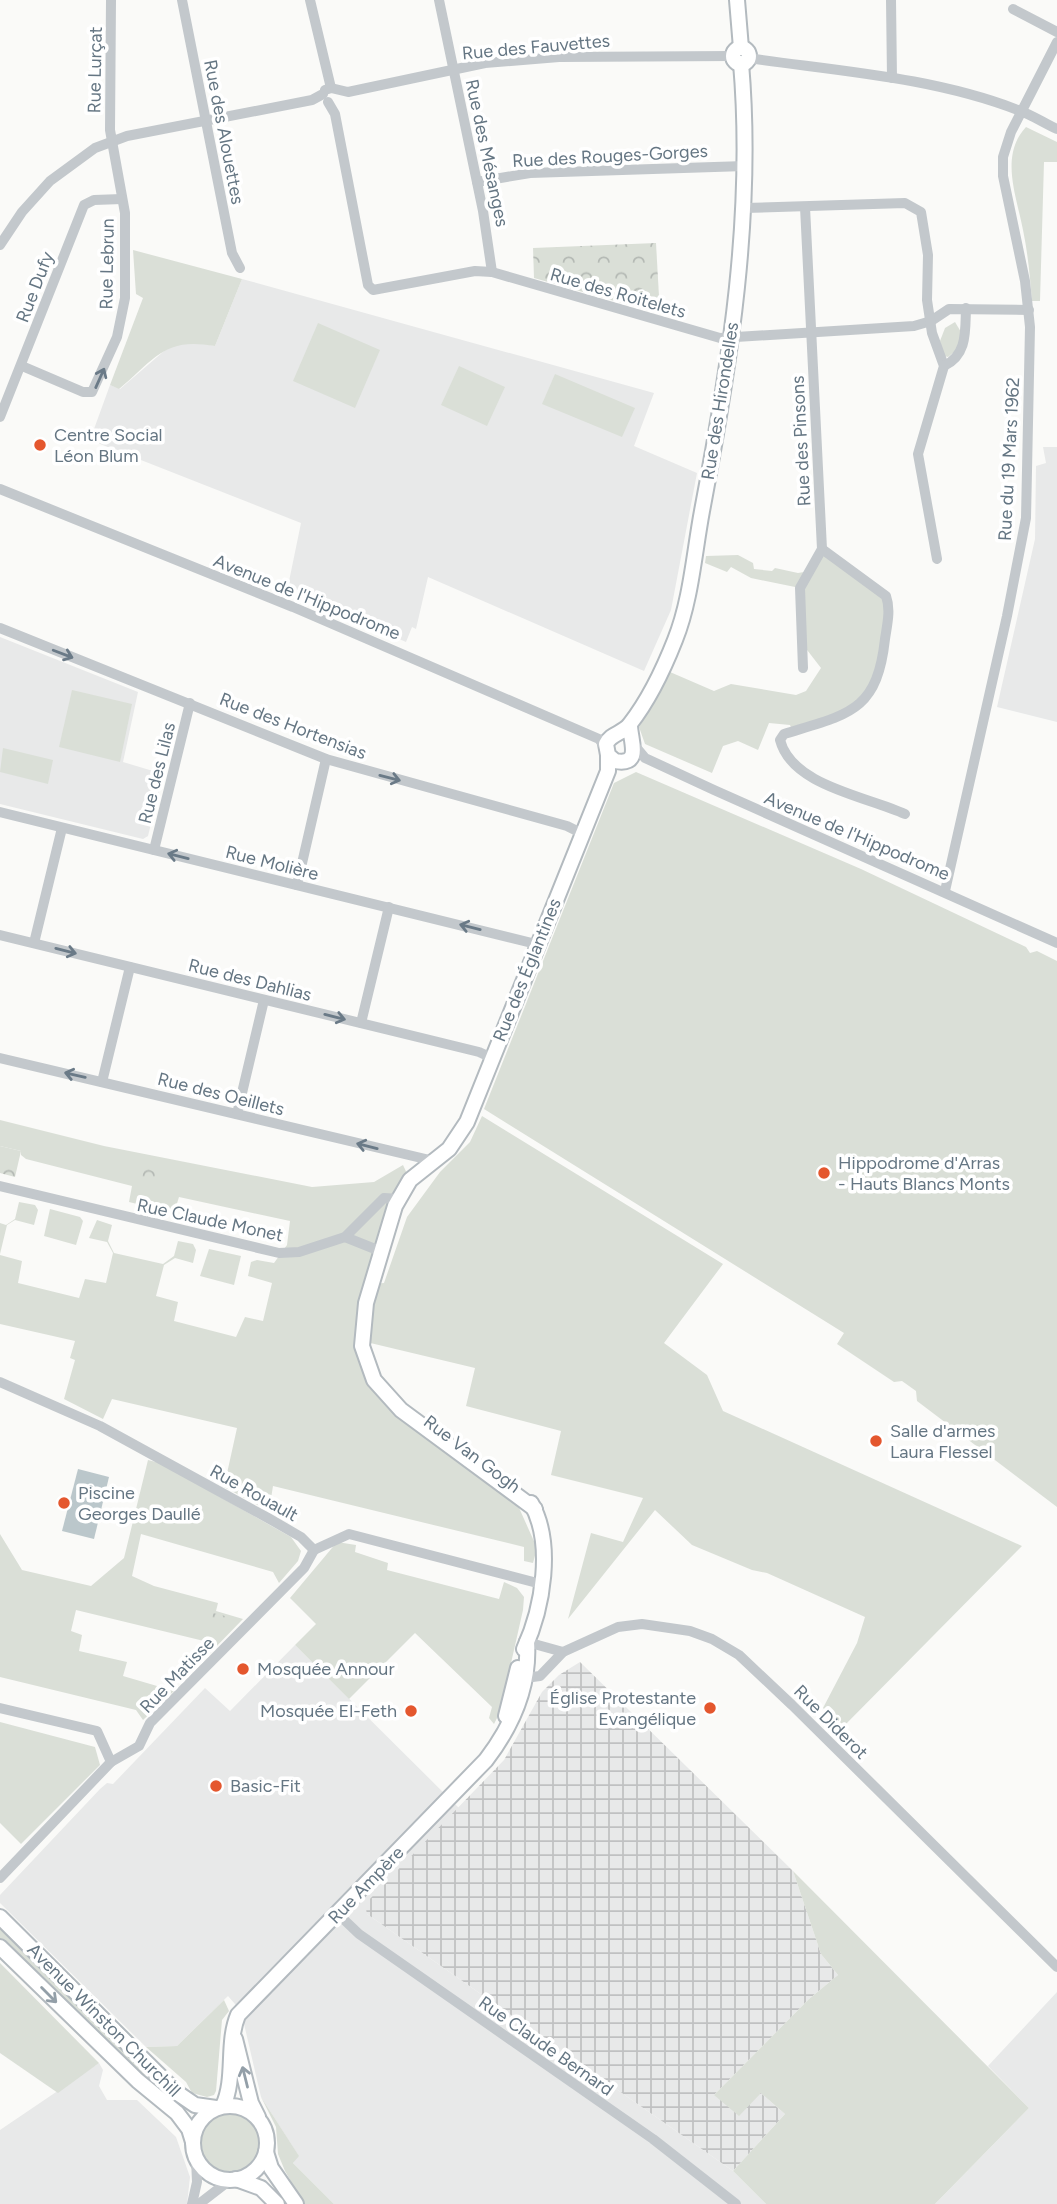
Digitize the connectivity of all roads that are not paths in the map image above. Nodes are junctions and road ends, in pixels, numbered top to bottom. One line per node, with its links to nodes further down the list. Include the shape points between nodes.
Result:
1 (111, 0): 17 (street, Rue Lurçat)
2 (182, 0): 15 (street, Rue des Alouettes)
3 (310, 0): 13 (street)
4 (439, 0): 11 (street, Rue des Mésanges)
5 (737, 0): 10 (street, Rue des Hirondelles)
6 (891, 0): 12 (street)
7 (1013, 9): 8 (street)
8 (1057, 32)
9 (1057, 42): 14 (street, Rue du 19 Mars 1962)
10 (741, 56): 11 (street, Rue des Fauvettes, via 559,57); 12 (street, Rue des Fauvettes); 18 (street, Rue des Hirondelles)
11 (454, 69): 13 (street, Rue des Fauvettes); 19 (street, Rue des Mésanges)
12 (892, 78): 14 (street, Rue des Fauvettes)
13 (330, 95): 15 (street, Rue des Fauvettes); 26 (street, Rue des Roitelets, via 368,285 378,290 475,271)
14 (1021, 111): 16 (street, Rue des Fauvettes); 28 (street, Rue du 19 Mars 1962, via 1002,167)
15 (207, 120): 17 (street, Rue des Fauvettes); 25 (street, Rue des Alouettes, via 232,253)
16 (1057, 129)
17 (112, 140): 20 (street, Rue Lebrun); 23 (street, Rue des Fauvettes, via 66,165)
18 (745, 166): 19 (street, Rue des Rouges-Gorges, via 530,173); 22 (street, Rue des Hirondelles)
19 (477, 182): 26 (street, Rue des Mésanges)
20 (122, 199): 32 (street, Rue Dufy, via 84,205); 32 (street, Rue Lebrun, one-way to 20, via 83,392 97,387 117,337 125,298)
21 (806, 207): 22 (street); 29 (street, via 905,203 921,212); 30 (street, Rue des Pinsons)
22 (744, 208): 31 (street, Rue des Hirondelles)
23 (3, 233): 24 (street, Rue des Fauvettes)
24 (0, 245)
25 (240, 268)
26 (492, 272): 31 (street, Rue des Roitelets)
27 (966, 308): 28 (street); 29 (street, Rue des Roitelets, via 949,309); 33 (street, via 963,347)
28 (1029, 310): 49 (street, Rue du 19 Mars 1962, via 1023,541)
29 (931, 321): 30 (street, Rue des Roitelets); 33 (street)
30 (811, 334): 31 (street, Rue des Roitelets); 36 (street, Rue des Pinsons)
31 (731, 338): 41 (street, Rue des Hirondelles, via 685,608 664,666)
32 (22, 366): 34 (street, Rue Dufy)
33 (944, 366): 37 (street, via 918,454)
34 (0, 417)
35 (0, 489): 41 (street, Avenue de l'Hippodrome, via 293,607)
36 (822, 549): 39 (street, via 800,588); 44 (street, via 886,596 889,607 882,671 862,703 784,734 780,740 783,752 818,781)
37 (937, 559)
38 (0, 628): 40 (street, Rue des Hortensias, one-way to 40)
39 (803, 668)
40 (190, 703): 42 (street, Rue des Hortensias); 47 (street, Rue des Lilas)
41 (620, 748): 46 (street, Rue des Églantines); 49 (street, Avenue de l'Hippodrome)
42 (326, 759): 46 (street, Rue des Hortensias, one-way to 46); 48 (street)
43 (0, 812): 45 (street, Rue Molière)
44 (905, 814)
45 (62, 828): 47 (street, Rue Molière); 52 (street)
46 (581, 833): 54 (street, Rue des Églantines)
47 (154, 850): 48 (street, Rue Molière, one-way to 47)
48 (297, 885): 50 (street, Rue Molière)
49 (945, 891): 53 (street, Avenue de l'Hippodrome)
50 (389, 907): 54 (street, Rue Molière, one-way to 50); 57 (street)
51 (0, 935): 52 (street, Rue des Dahlias)
52 (34, 943): 55 (street, Rue des Dahlias, one-way to 55)
53 (1057, 943)
54 (536, 944): 59 (street, Rue des Églantines)
55 (130, 967): 56 (street, Rue des Dahlias); 60 (street)
56 (264, 1000): 57 (street, Rue des Dahlias, one-way to 57); 61 (street)
57 (361, 1023): 59 (street, Rue des Dahlias)
58 (0, 1058): 60 (street, Rue des Oeillets, one-way to 58)
59 (492, 1058): 62 (street, Rue des Églantines, via 467,1122 449,1149)
60 (102, 1082): 61 (street, Rue des Oeillets)
61 (237, 1114): 62 (street, Rue des Oeillets, one-way to 61)
62 (434, 1161): 64 (street, Rue Van Gogh, via 410,1180)
63 (0, 1186): 65 (street, Rue Claude Monet, via 279,1253 299,1252)
64 (399, 1199): 65 (street, Rue Claude Monet, via 384,1198); 66 (street, Rue Van Gogh)
65 (345, 1237): 66 (street)
66 (380, 1251): 68 (street, Rue Van Gogh, via 362,1326 362,1346 374,1380 401,1410)
67 (0, 1382): 69 (street, Rue Rouault, via 100,1426 301,1537)
68 (535, 1509): 70 (street, Rue Ampère, via 546,1549)
69 (314, 1550): 70 (street, via 349,1534); 75 (street, Rue Matisse, via 304,1568 150,1723 139,1746)
70 (541, 1584): 71 (street, Rue Ampère)
71 (527, 1642): 72 (street); 73 (street, Rue Ampère)
72 (563, 1652): 73 (street, Rue Diderot, via 540,1675); 80 (street, Rue Diderot, via 618,1627 642,1624 690,1631 739,1655)
73 (522, 1672): 77 (street, Rue Ampère, via 501,1738 486,1760)
74 (0, 1707): 75 (street, via 97,1731)
75 (111, 1762): 76 (street, Rue Matisse)
76 (0, 1877)
77 (338, 1914): 81 (street, Rue Ampère, via 241,2011); 92 (street, Rue Claude Bernard, via 362,1936 653,2139)
78 (0, 1917): 82 (street, Avenue Winston Churchill, via 176,2092 195,2105)
79 (0, 1947): 84 (street, Avenue Winston Churchill, one-way to 84, via 177,2113)
80 (1057, 1967)
81 (234, 2031): 82 (street, Rue Ampère, via 229,2090); 83 (street, one-way to 81, via 251,2104)
82 (219, 2107): 83 (street, via 241,2107); 84 (street, via 198,2124)
83 (260, 2121): 85 (street)
84 (193, 2142): 86 (street)
85 (266, 2152): 87 (street, via 257,2169); 91 (street, via 271,2168)
86 (197, 2159): 87 (street, via 212,2175); 88 (street)
87 (233, 2180): 89 (street); 90 (street, via 261,2188)
88 (192, 2204)
89 (199, 2204)
90 (277, 2204)
91 (296, 2204)
92 (736, 2204)

